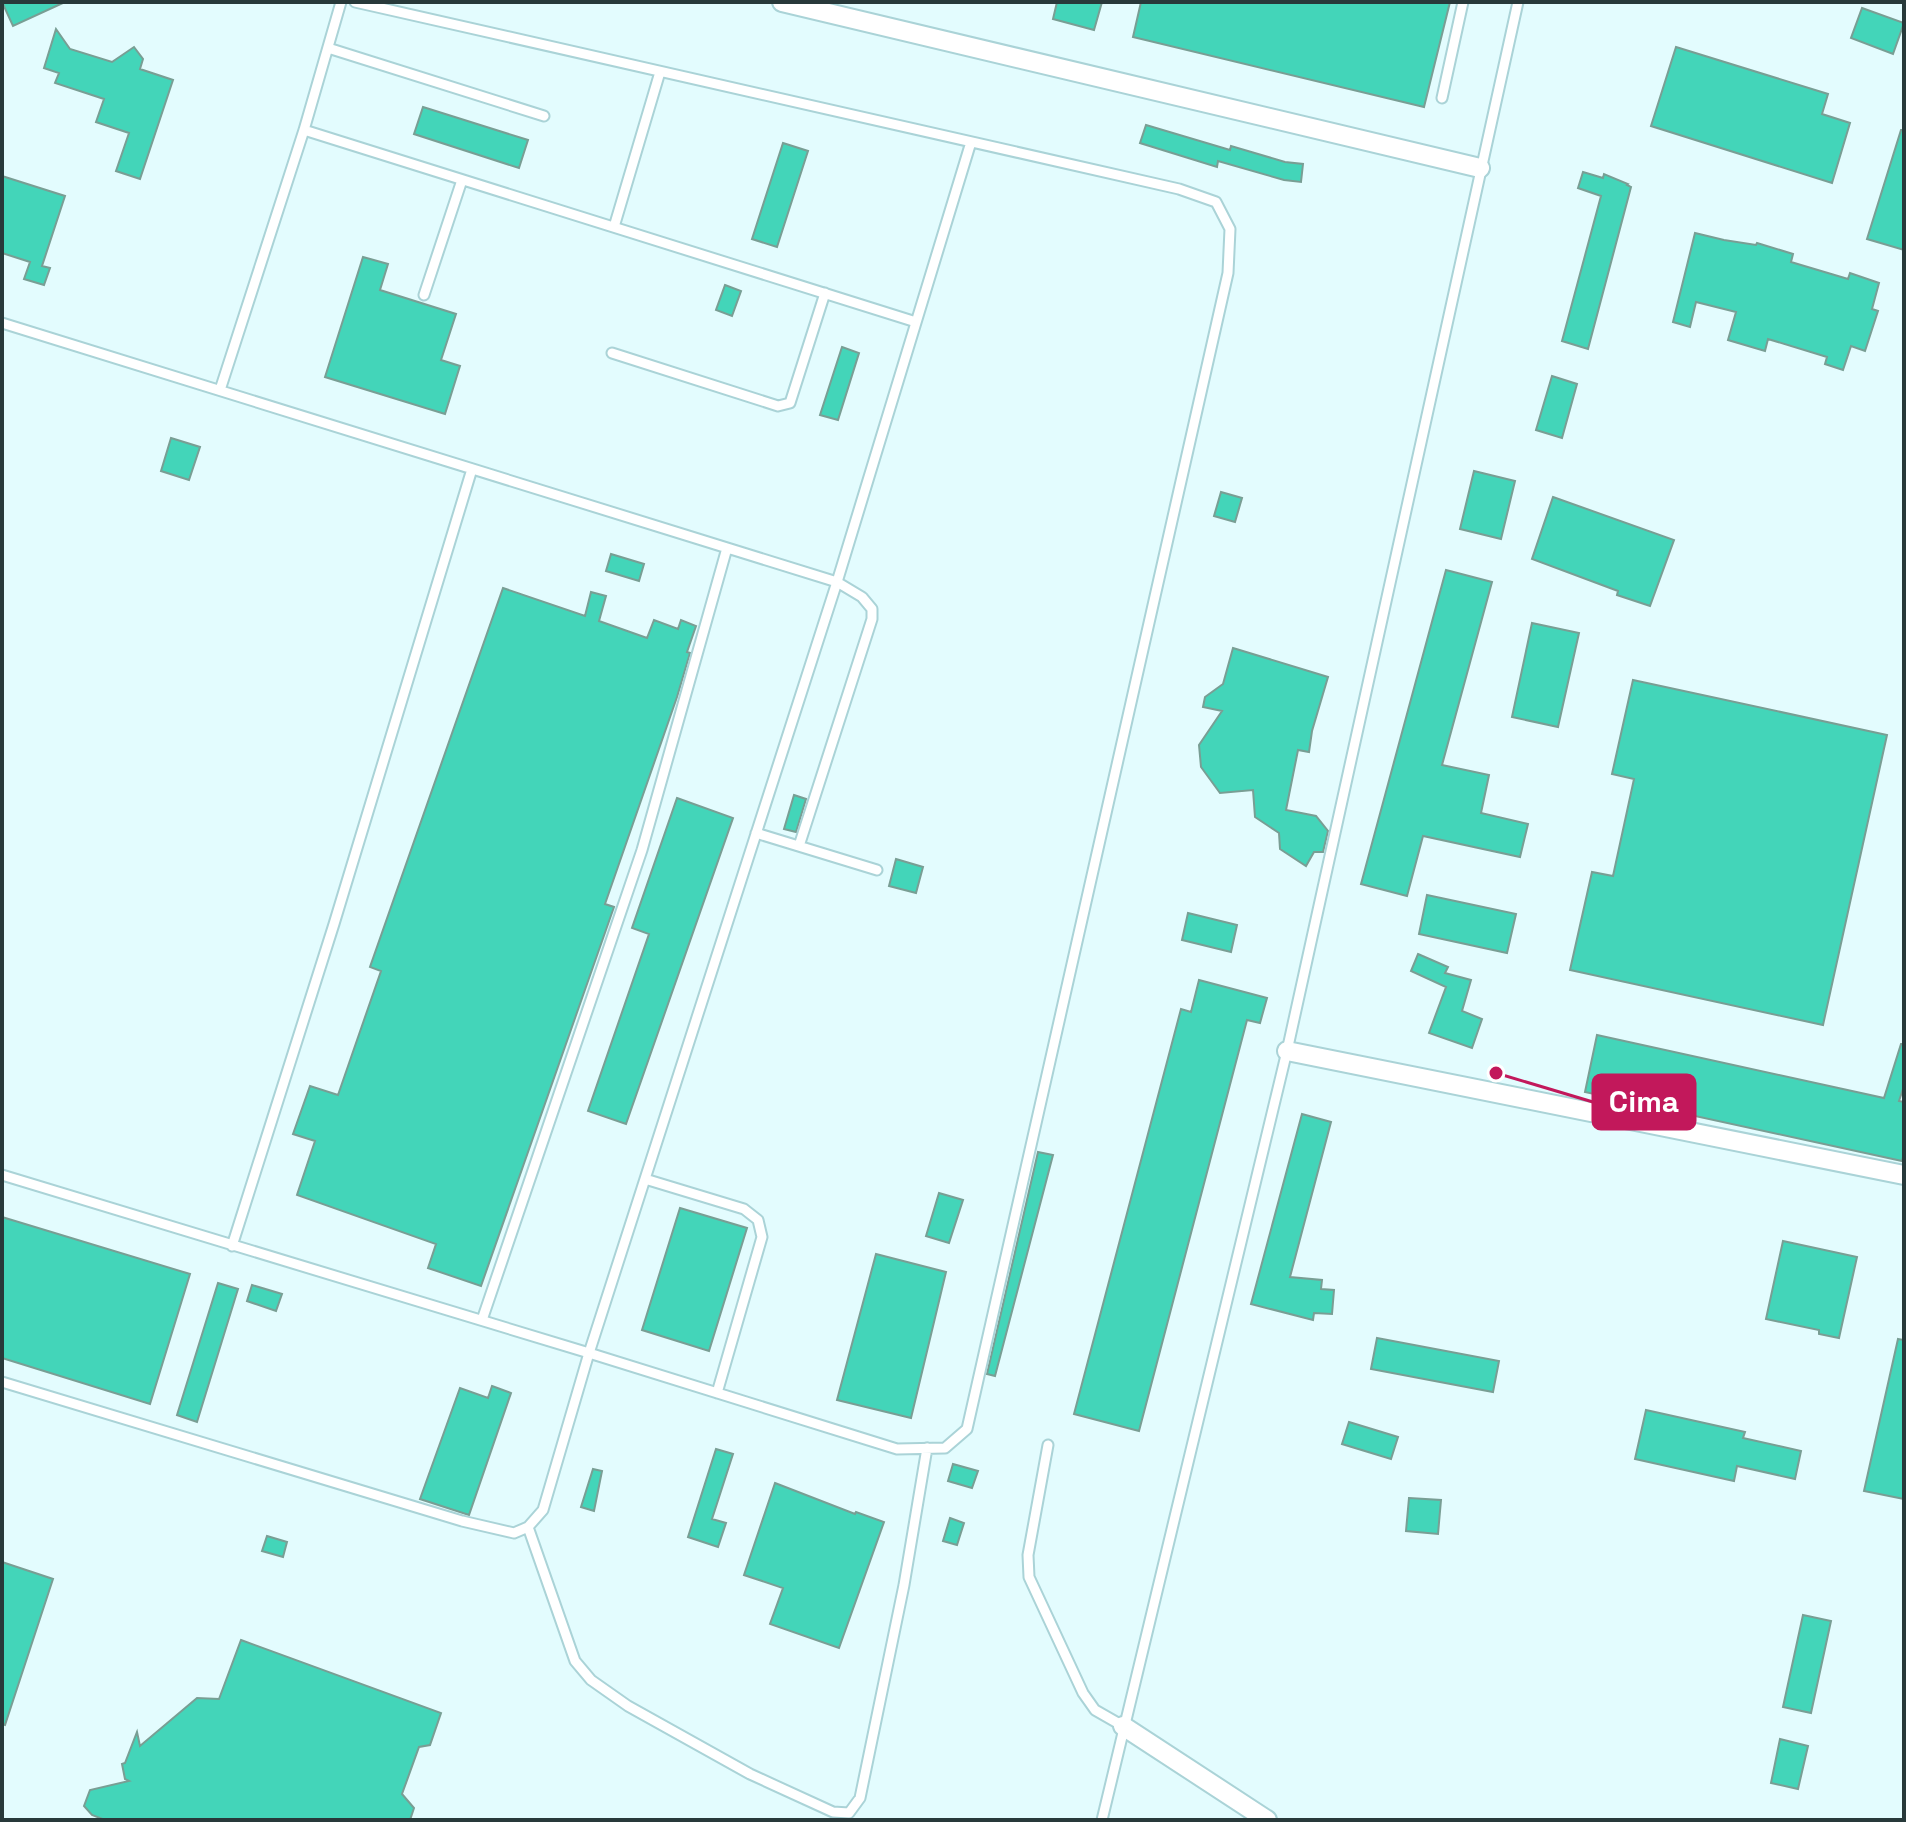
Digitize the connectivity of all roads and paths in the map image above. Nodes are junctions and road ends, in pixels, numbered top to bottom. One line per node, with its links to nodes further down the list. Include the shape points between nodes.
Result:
1 (341, 2): 6 (lane)
2 (355, 2): 7 (lane)
3 (782, 2): 12 (street)
4 (1463, 2): 8 (lane)
5 (1518, 2): 12 (lane)
6 (328, 48): 9 (lane); 10 (lane)
7 (660, 72): 11 (lane); 14 (lane)
8 (1442, 98)
9 (544, 116)
10 (304, 130): 13 (lane); 20 (lane)
11 (971, 142): 17 (lane); 37 (lane, via 1179,189 1216,202 1230,229 1228,273 967,1429 945,1448)
12 (1480, 168): 27 (lane)
13 (462, 180): 14 (lane); 16 (lane)
14 (614, 227): 15 (lane)
15 (825, 293): 17 (lane); 19 (lane, via 790,403 778,406)
16 (424, 295)
17 (916, 322): 23 (lane)
18 (2, 323): 20 (lane)
19 (612, 353)
20 (220, 390): 21 (lane)
21 (472, 469): 22 (lane); 31 (lane)
22 (727, 548): 23 (lane); 32 (lane, via 642,850)
23 (837, 582): 24 (lane); 25 (lane, via 862,597 872,609 872,619)
24 (756, 833): 25 (lane); 30 (lane)
25 (799, 846): 26 (lane)
26 (877, 870)
27 (1287, 1051): 29 (street); 39 (lane)
28 (2, 1175): 31 (lane)
29 (1904, 1175)
30 (645, 1179): 33 (lane); 35 (lane, via 744,1209 758,1220 762,1237)
31 (232, 1246): 32 (lane)
32 (482, 1320): 33 (lane)
33 (589, 1353): 35 (lane); 38 (lane, via 543,1510)
34 (2, 1382): 38 (lane, via 462,1521 514,1533)
35 (717, 1393): 37 (lane, via 897,1449)
36 (1048, 1445): 39 (lane, via 1028,1555 1029,1577 1083,1693 1095,1710)
37 (927, 1448): 38 (lane, via 860,1798 849,1813 833,1812 750,1774 591,1680 575,1661)
38 (528, 1527)
39 (1123, 1726): 40 (lane); 41 (street)
40 (1102, 1820)
41 (1267, 1820)

